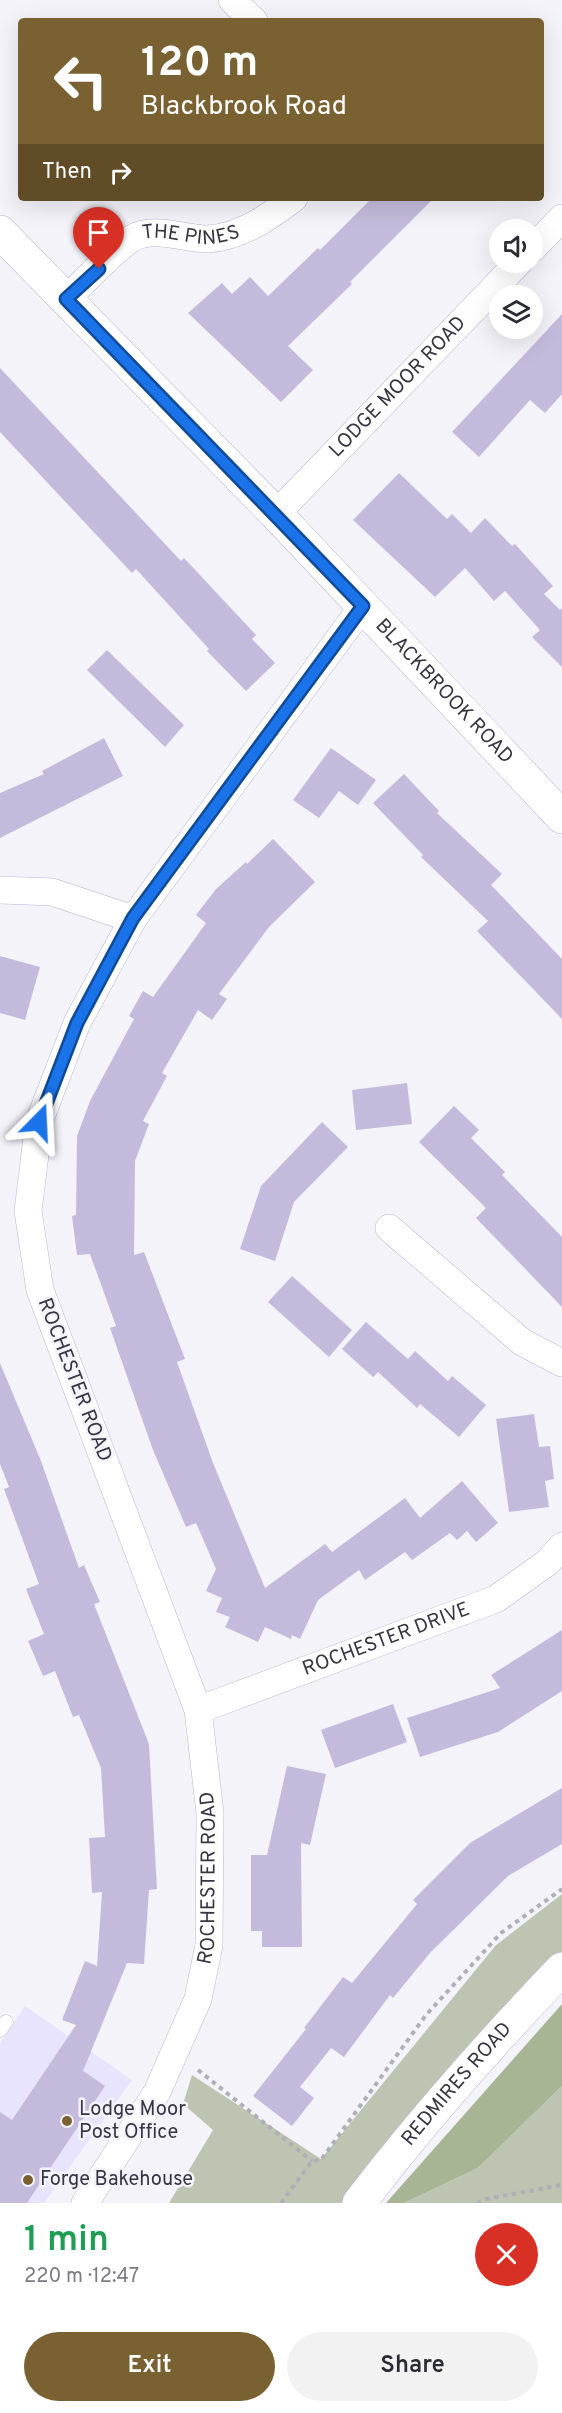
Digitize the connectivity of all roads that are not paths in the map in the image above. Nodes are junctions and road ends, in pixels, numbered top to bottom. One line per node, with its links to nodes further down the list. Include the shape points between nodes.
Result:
1 (232, 0): 2 (street)
2 (251, 18)
3 (290, 201): 8 (street, THE PINES, via 255,225 230,236 206,239 156,234 131,238)
4 (562, 218): 6 (street)
5 (0, 232): 8 (street, BLACKBROOK ROAD)
6 (543, 238)
7 (508, 273): 9 (street, LODGE MOOR ROAD)
8 (66, 299): 9 (street, BLACKBROOK ROAD)
9 (276, 514): 10 (street, BLACKBROOK ROAD)
10 (363, 606): 11 (street, BLACKBROOK ROAD); 13 (street, ROCHESTER ROAD)
11 (562, 817)
12 (0, 890): 13 (street, via 52,892)
13 (133, 918): 17 (street, ROCHESTER ROAD, via 77,1023 39,1122 28,1211 40,1290)
14 (389, 1228): 15 (street, via 522,1342)
15 (562, 1363)
16 (562, 1546): 17 (street, ROCHESTER DRIVE, via 548,1562 496,1599)
17 (198, 1710): 19 (street, ROCHESTER ROAD, via 210,1813 209,1945 198,1999 157,2092)
18 (562, 1969): 20 (street, REDMIRES ROAD, via 418,2126)
19 (84, 2203)
20 (358, 2203)

